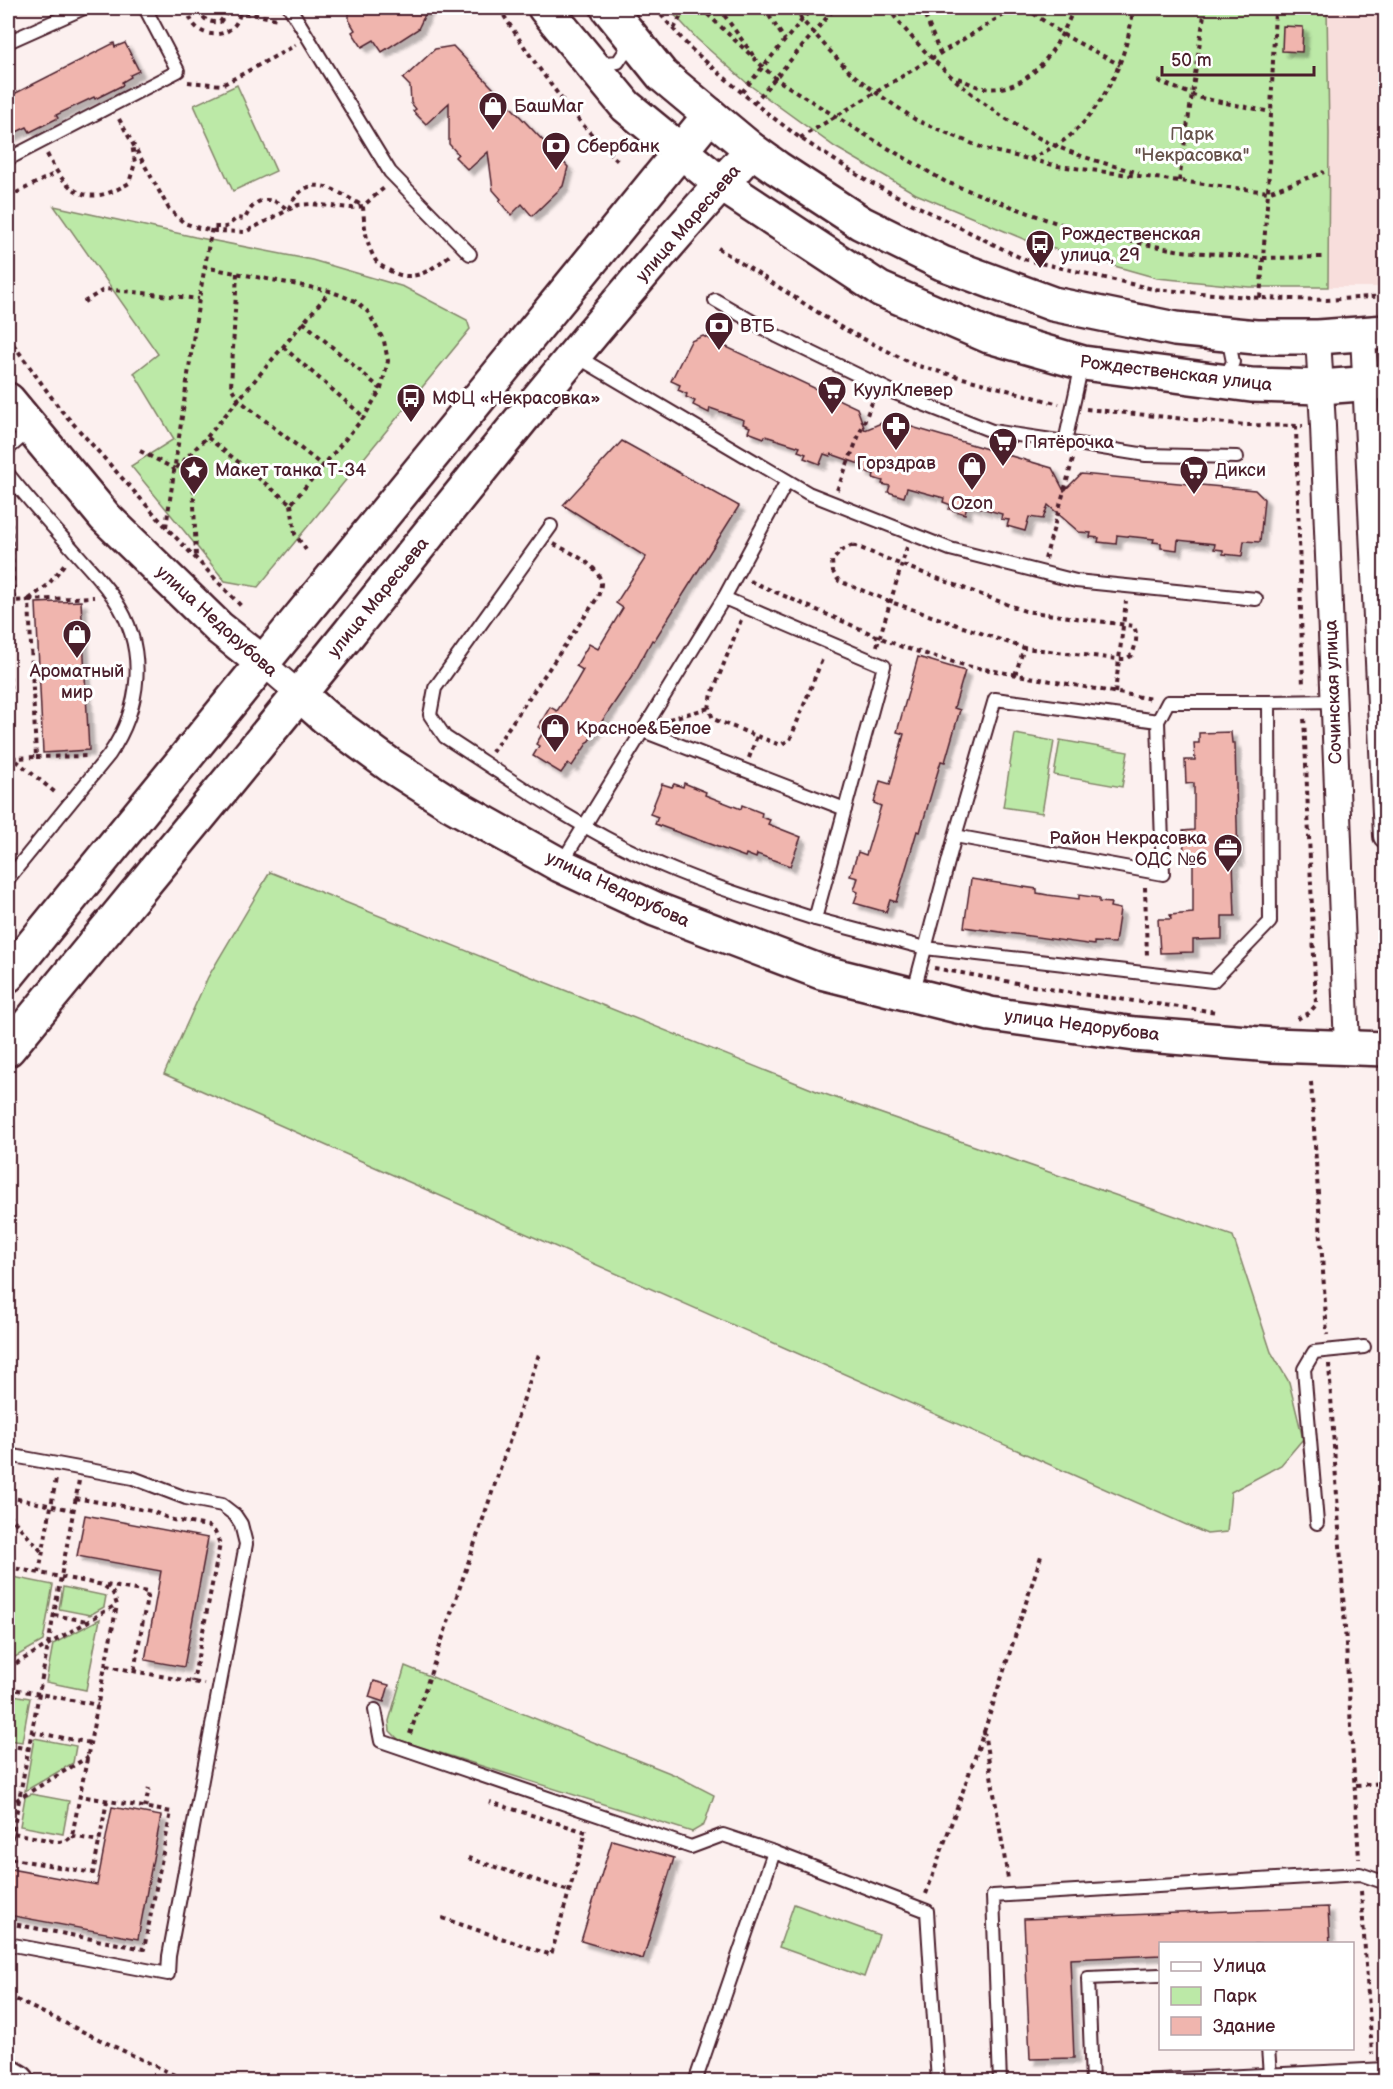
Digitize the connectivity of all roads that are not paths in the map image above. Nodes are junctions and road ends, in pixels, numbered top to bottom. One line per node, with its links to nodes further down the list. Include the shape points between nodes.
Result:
1 (84, 8): 6 (lane)
2 (145, 8): 11 (lane, via 178,71)
3 (290, 8): 15 (lane, via 390,172)
4 (545, 8): 7 (street, Рождественская улица)
5 (616, 17): 7 (lane, via 626,50 618,62); 8 (street, via 662,75)
6 (8, 42)
7 (587, 58): 10 (street, Рождественская улица, via 626,106)
8 (710, 115): 9 (street); 10 (street)
9 (752, 150): 12 (street, улица Маресьева); 13 (street)
10 (680, 151): 12 (street, Рождественская улица); 35 (street)
11 (8, 159)
12 (721, 184): 14 (street, Рождественская улица); 20 (street, улица Маресьева)
13 (830, 203): 14 (street, via 813,199 799,203 792,218); 17 (street, via 942,263 1053,303 1175,329)
14 (802, 237): 21 (street, Рождественская улица, via 880,289 989,336)
15 (466, 250)
16 (715, 300): 27 (lane, via 777,336 879,385 992,432)
17 (1214, 333): 19 (street); 22 (lane, via 1230,347 1233,362 1228,372)
18 (1374, 333): 19 (street); 23 (street)
19 (1318, 337): 24 (street, Сочинская улица)
20 (575, 355): 30 (lane); 36 (street, улица Маресьева)
21 (1083, 363): 22 (street, Рождественская улица); 27 (lane, via 1072,408)
22 (1212, 380): 24 (street, Рождественская улица)
23 (1376, 383): 24 (street, Рождественская улица); 34 (street)
24 (1321, 387): 37 (street, Сочинская улица)
25 (8, 400): 26 (street, улица Недорубова)
26 (19, 439): 35 (street, улица Недорубова, via 219,628)
27 (1071, 443): 28 (lane, via 1146,455)
28 (1237, 457)
29 (8, 475): 46 (lane, via 112,596 130,626 137,675 133,708 110,755)
30 (787, 481): 32 (lane); 33 (lane, via 950,549 1076,581)
31 (547, 531): 42 (lane, via 435,688 430,715 445,737)
32 (724, 598): 40 (lane); 41 (lane, via 884,666)
33 (1256, 599)
34 (1381, 602): 44 (street)
35 (263, 663): 36 (street, улица Недорубова); 49 (street)
36 (299, 694): 45 (street, улица Недорубова, via 390,765); 52 (street, улица Маресьева)
37 (1334, 700): 38 (lane); 51 (street, Сочинская улица)
38 (1269, 702): 39 (lane, via 1168,702); 48 (lane, via 1270,922 1213,981)
39 (1158, 721): 43 (lane, via 995,699); 43 (lane, via 1163,874)
40 (645, 728): 41 (lane); 42 (lane)
41 (845, 809): 47 (lane)
42 (584, 826): 45 (lane); 47 (lane, via 643,857 715,887)
43 (955, 836): 48 (lane)
44 (1386, 836)
45 (560, 865): 50 (street, улица Недорубова, via 655,909 821,972)
46 (8, 879)
47 (815, 919): 48 (lane)
48 (925, 948): 50 (lane)
49 (8, 975)
50 (916, 980): 51 (street, улица Недорубова, via 990,1014 1135,1034)
51 (1347, 1048): 53 (street, улица Недорубова)
52 (8, 1049)
53 (1386, 1049)
54 (1364, 1347): 56 (lane, via 1314,1352 1304,1369)
55 (8, 1455): 60 (lane, via 133,1478 186,1498 222,1505 241,1524 246,1544 168,1974)
56 (1317, 1523)
57 (375, 1710): 58 (lane, via 381,1741 691,1847 723,1835)
58 (774, 1852): 67 (lane); 68 (lane, via 927,1911)
59 (1386, 1883): 69 (lane, via 1360,1874 993,1896)
60 (8, 1944)
61 (1159, 1975): 70 (lane, via 1088,1978)
62 (1268, 2050): 64 (lane)
63 (1379, 2070): 64 (lane)
64 (1270, 2075): 71 (lane)
65 (8, 2076): 66 (street)
66 (18, 2082)
67 (695, 2082)
68 (938, 2082)
69 (1000, 2082)
70 (1092, 2082)
71 (1118, 2082)

